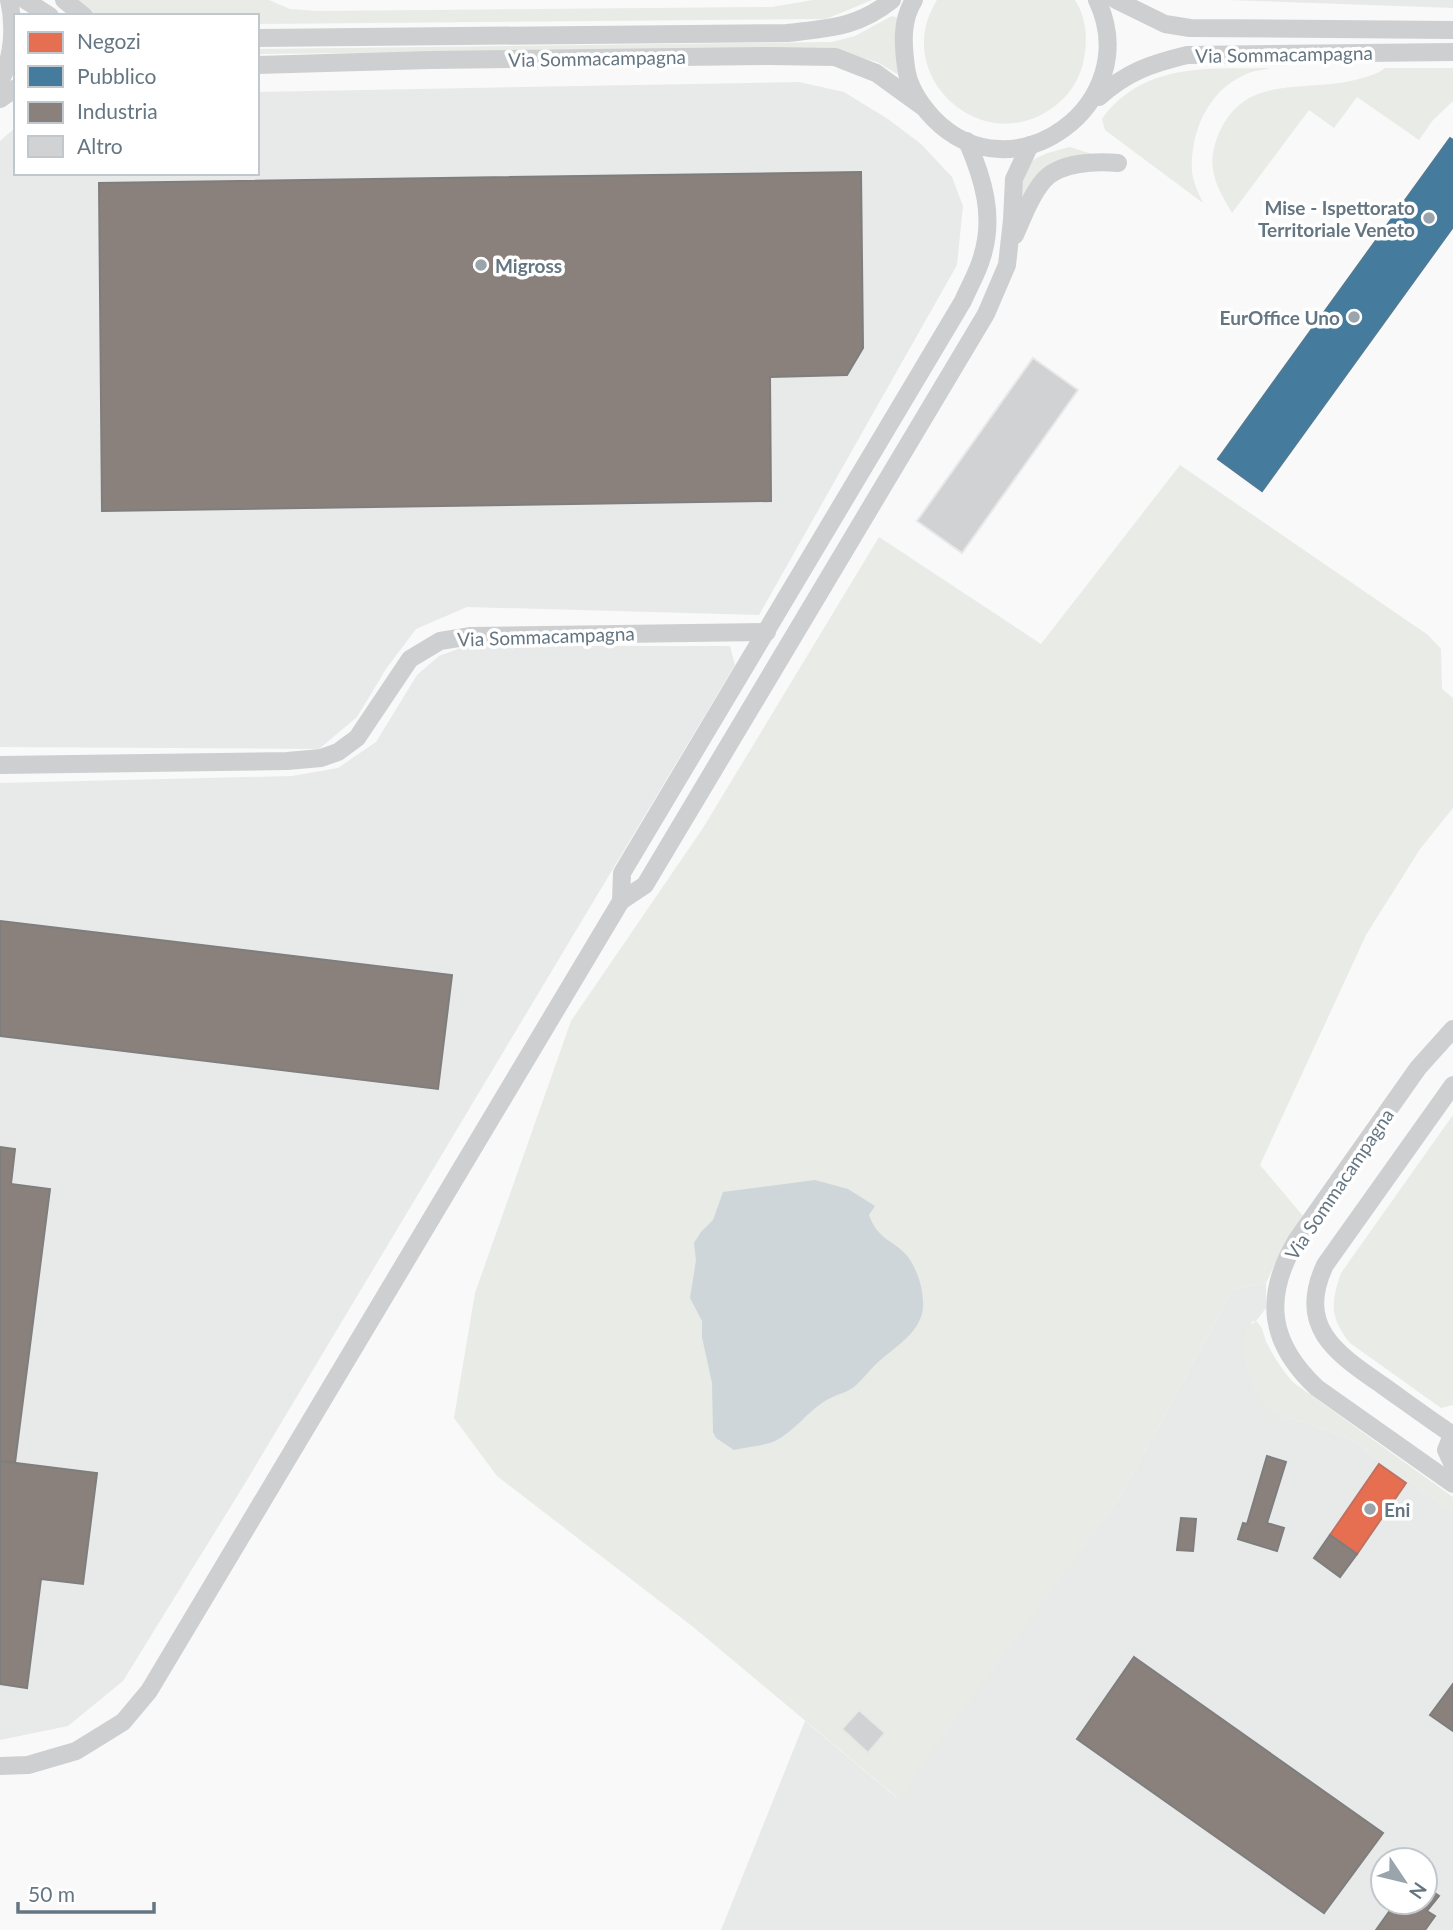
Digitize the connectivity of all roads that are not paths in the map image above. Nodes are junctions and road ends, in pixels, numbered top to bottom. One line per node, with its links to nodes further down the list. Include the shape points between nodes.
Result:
1 (9, 0): 14 (street, via 12,44)
2 (25, 0): 8 (street)
3 (64, 0): 9 (street)
4 (892, 0): 11 (street, Via Sommacampagna, via 876,13 842,27 787,33)
5 (914, 0): 15 (street, Via Sommacampagna, via 902,41 907,76)
6 (1097, 0): 16 (street, Via Sommacampagna, via 1109,47 1103,78)
7 (1116, 0): 10 (street, Via Sommacampagna, via 1165,24 1190,28)
8 (47, 14)
9 (82, 14)
10 (1453, 30)
11 (259, 38)
12 (1453, 52): 16 (street, Via Sommacampagna, via 1187,55 1136,70)
13 (259, 65): 15 (street, Via Sommacampagna, via 835,57 876,73)
14 (0, 82)
15 (923, 107): 17 (street, Via Sommacampagna, via 942,127)
16 (1088, 107): 18 (street, Via Sommacampagna, via 1070,126)
17 (967, 141): 18 (street, Via Sommacampagna, via 1009,149); 21 (street, via 981,172 989,213 983,256 963,302)
18 (1030, 145): 20 (street, via 1014,179)
19 (1118, 163): 20 (street, via 1071,165 1045,179)
20 (1009, 247): 23 (street, via 1007,265 979,326 645,886)
21 (767, 632): 22 (street, Via Sommacampagna, via 471,636 440,641 410,659 357,738 321,758); 23 (street, via 622,873)
22 (0, 765)
23 (621, 901): 29 (street, via 149,1691 123,1722 76,1751 29,1765)
24 (1453, 1029): 28 (street, Via Sommacampagna, via 1418,1068 1296,1241 1282,1273 1276,1318 1286,1353 1317,1388)
25 (1453, 1086): 26 (street, Via Sommacampagna, via 1325,1265 1314,1302 1321,1331 1336,1351)
26 (1453, 1435): 27 (street, via 1446,1450)
27 (1453, 1465)
28 (1453, 1484)
29 (0, 1766)

